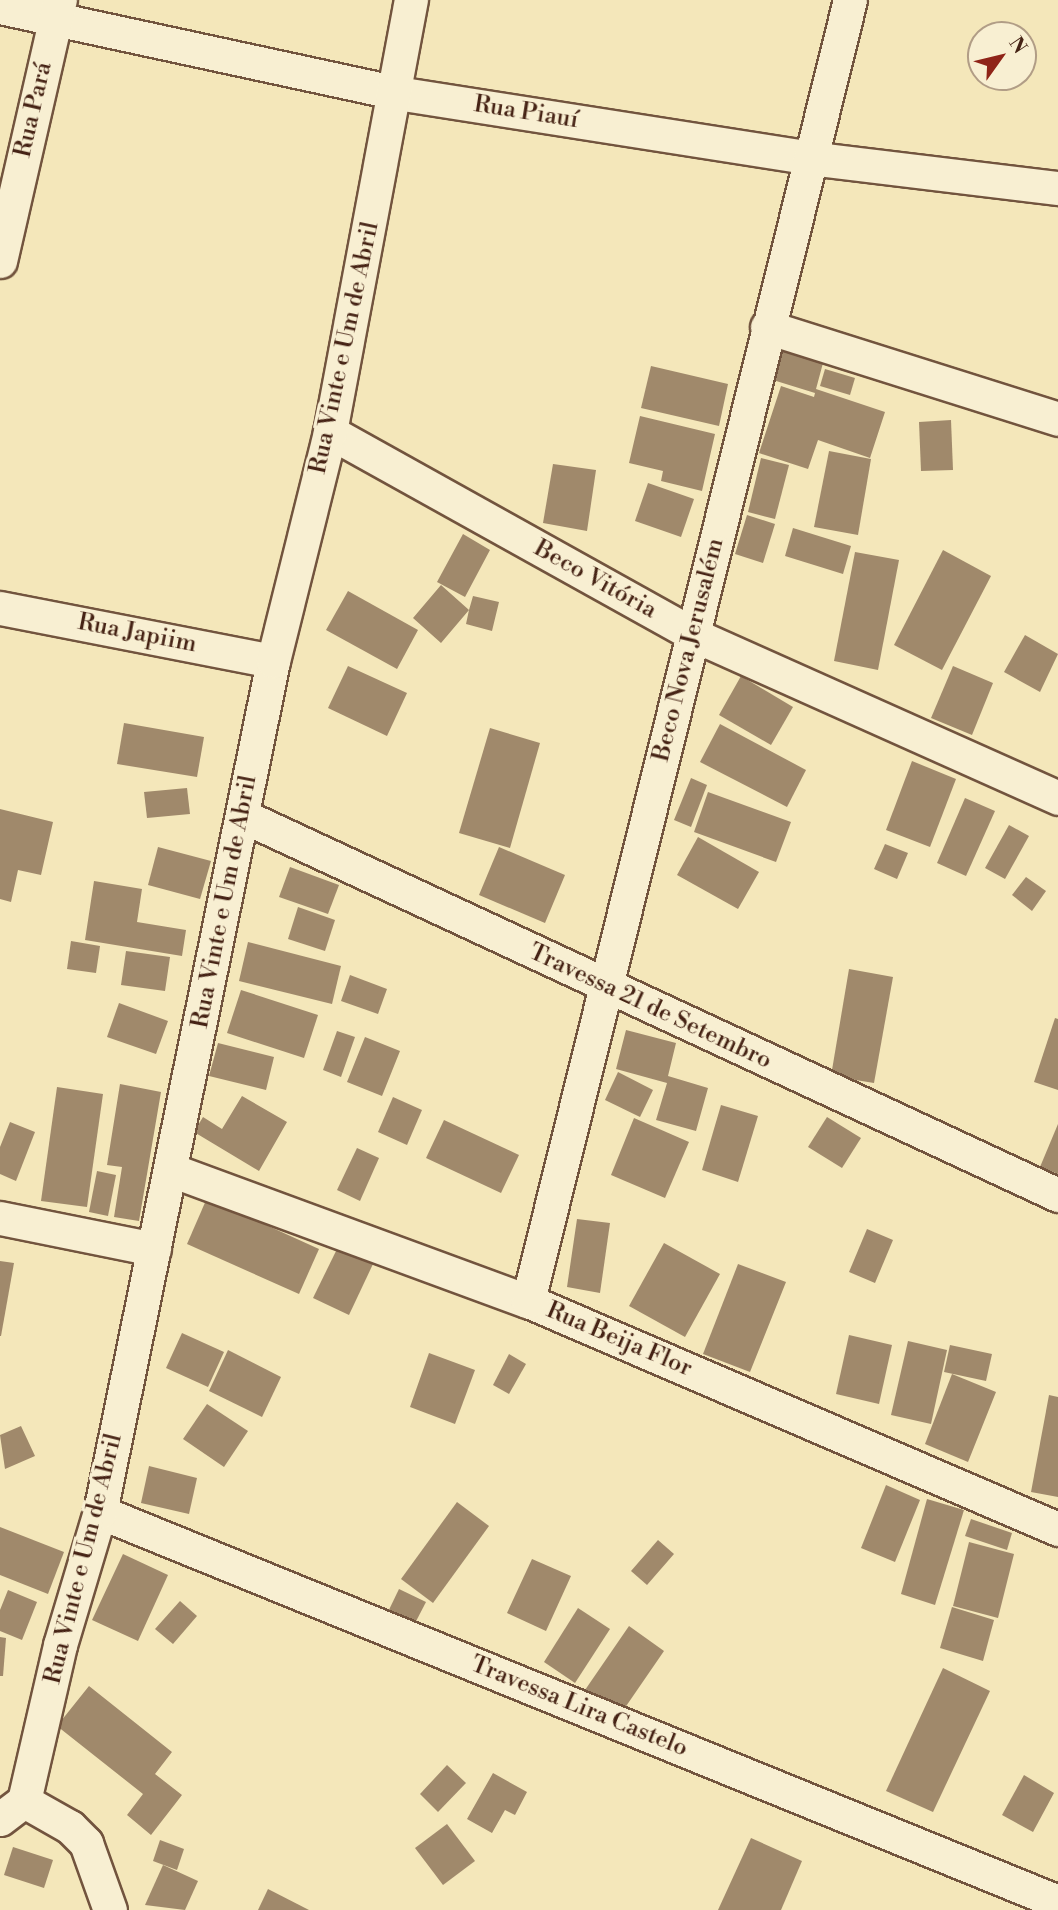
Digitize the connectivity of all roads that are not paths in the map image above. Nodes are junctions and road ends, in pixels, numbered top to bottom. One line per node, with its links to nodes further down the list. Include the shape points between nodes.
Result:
1 (411, 0): 5 (street, Rua Vinte e Um de Abril)
2 (850, 0): 6 (street, Beco Nova Jerusalém)
3 (0, 7): 4 (street, Rua Piauí)
4 (58, 8): 5 (street, Rua Piauí); 8 (street, Rua Pará)
5 (397, 93): 6 (street, Rua Piauí); 11 (street, Rua Vinte e Um de Abril)
6 (810, 158): 7 (street, Rua Piauí); 9 (street, Beco Nova Jerusalém)
7 (1058, 188)
8 (0, 261)
9 (767, 327): 10 (street); 13 (street, Beco Nova Jerusalém)
10 (1058, 419)
11 (330, 432): 13 (street, Beco Vitória); 14 (street, Rua Vinte e Um de Abril)
12 (0, 608): 14 (street, Rua Japiim)
13 (694, 635): 15 (street, Beco Vitória); 17 (street, Beco Nova Jerusalém)
14 (273, 661): 16 (street, Rua Vinte e Um de Abril)
15 (1058, 798)
16 (243, 816): 17 (street, Travessa 21 de Setembro); 18 (street, Rua Vinte e Um de Abril)
17 (605, 988): 19 (street, Travessa 21 de Setembro); 22 (street, Beco Nova Jerusalém)
18 (171, 1170): 21 (street, Rua Vinte e Um de Abril); 22 (street, Rua Beija Flor)
19 (1058, 1195)
20 (0, 1218): 21 (street)
21 (154, 1249): 23 (street, Rua Vinte e Um de Abril)
22 (528, 1301): 24 (street, Rua Beija Flor)
23 (100, 1512): 25 (street, Rua Vinte e Um de Abril); 26 (street, Travessa Lira Castelo)
24 (1058, 1529)
25 (12, 1810): 27 (street, via 57,1816 86,1843)
26 (1058, 1902)
27 (110, 1910)

